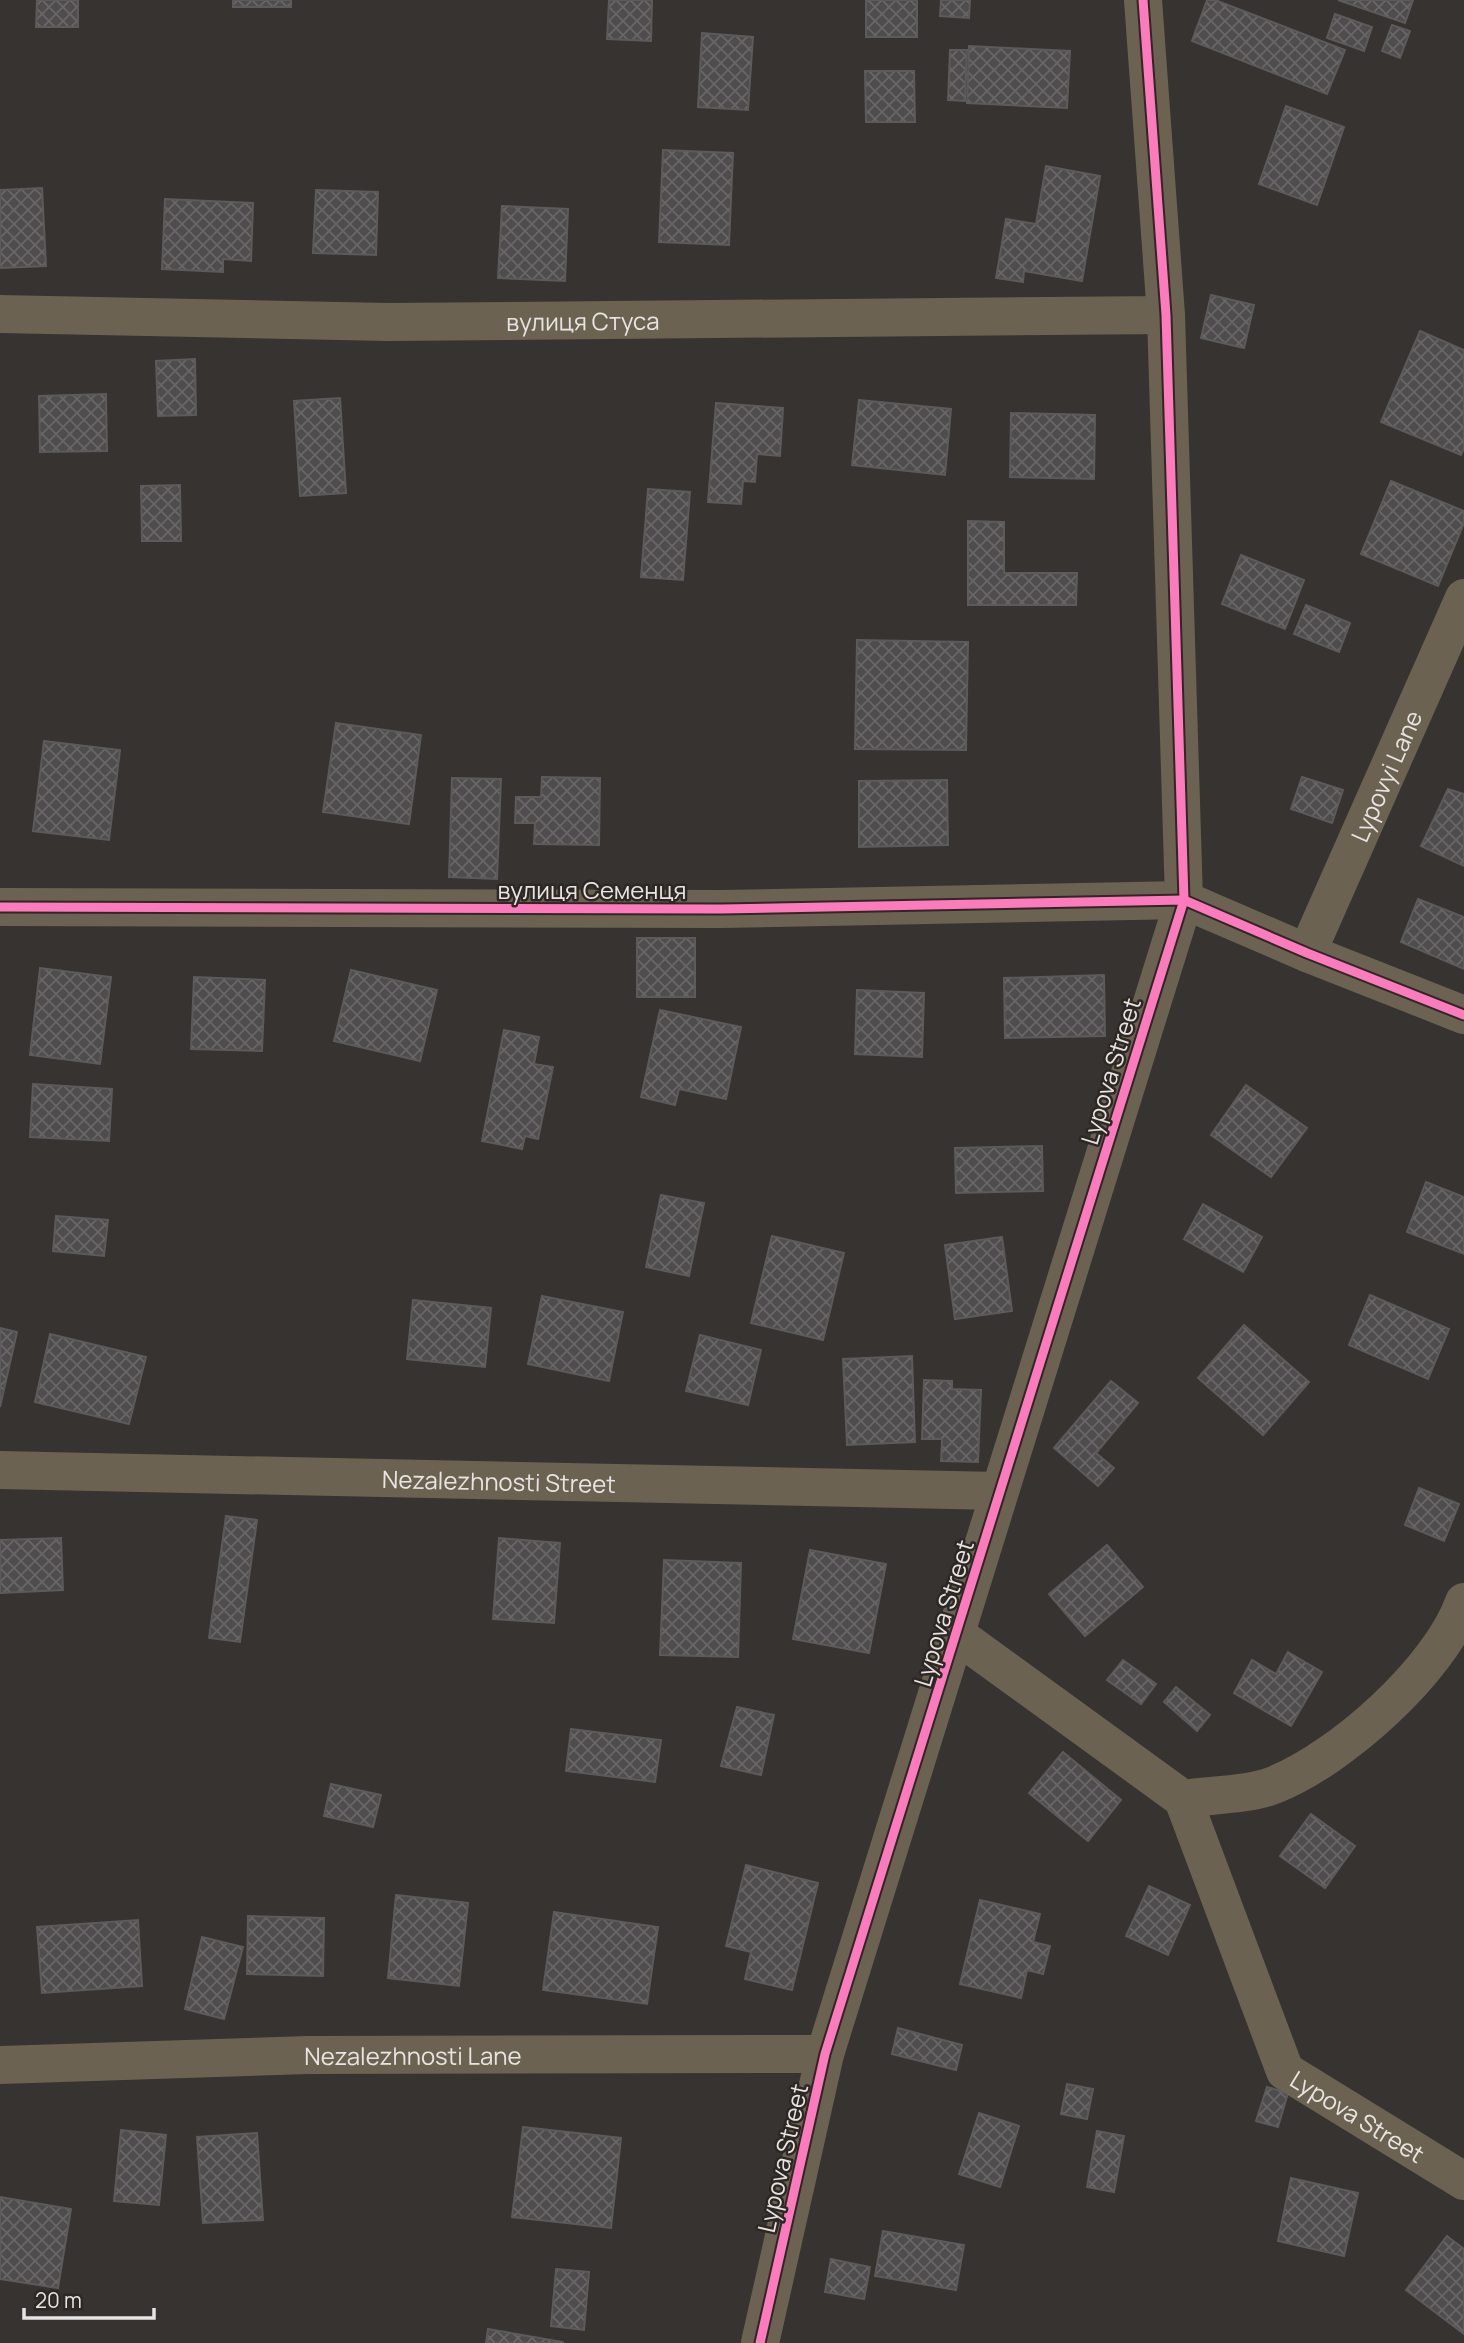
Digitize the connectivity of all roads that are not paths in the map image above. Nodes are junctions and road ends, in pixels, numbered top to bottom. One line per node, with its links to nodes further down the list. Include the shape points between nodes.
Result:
1 (1143, 0): 3 (street, Lypova Street)
2 (0, 314): 3 (street, вулиця Стуса, via 388,322)
3 (1166, 315): 5 (street, Lypova Street)
4 (1464, 598): 7 (street, Lypovyi Lane)
5 (1184, 900): 6 (street, вулиця Семенця, via 722,909); 7 (street); 10 (street, Lypova Street)
6 (0, 907)
7 (1307, 953): 8 (street)
8 (1464, 1015)
9 (0, 1470): 10 (street, Nezalezhnosti Street)
10 (999, 1491): 12 (street, Lypova Street)
11 (1464, 1602): 13 (street, via 1459,1617 1408,1687 1343,1746 1272,1786)
12 (957, 1635): 13 (street, Lypova Street); 14 (street, Lypova Street)
13 (1183, 1799): 16 (street, Lypova Street, via 1285,2071)
14 (825, 2054): 15 (street, Nezalezhnosti Lane, via 308,2055); 17 (street, Lypova Street)
15 (0, 2065)
16 (1464, 2181)
17 (760, 2343)

